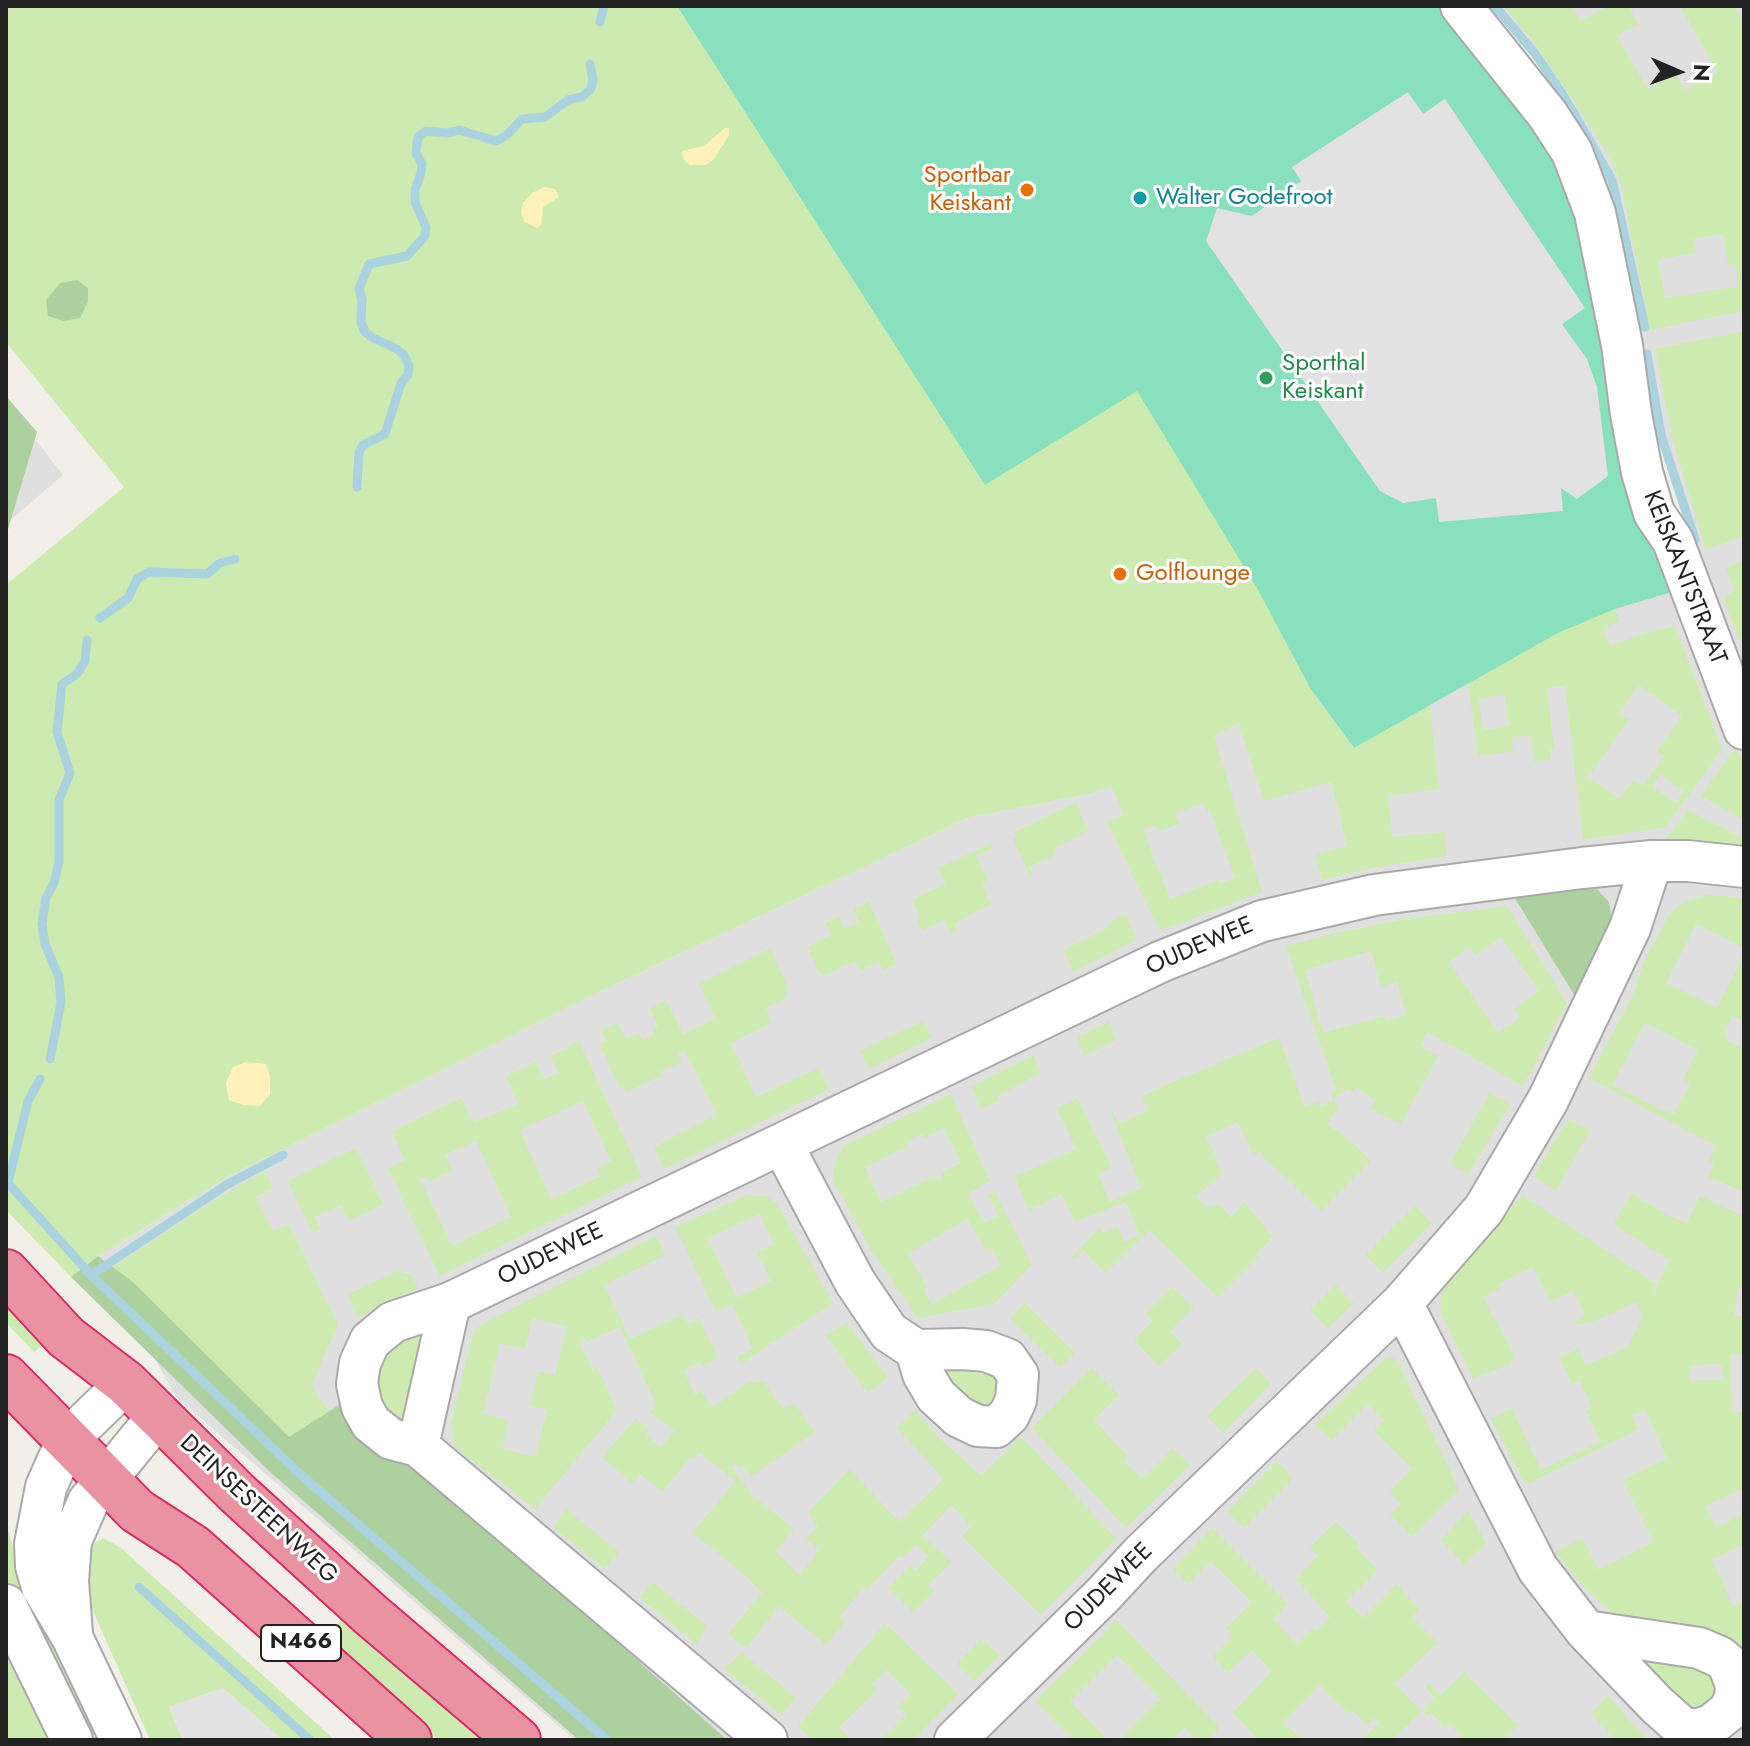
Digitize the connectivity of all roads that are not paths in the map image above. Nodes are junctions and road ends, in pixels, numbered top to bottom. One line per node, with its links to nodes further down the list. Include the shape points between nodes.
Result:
1 (1461, 6): 2 (street, KEISKANTSTRAAT, via 1572,152 1595,213 1654,513 1673,541)
2 (1744, 729)
3 (1652, 861): 4 (street, OUDEWEE); 5 (street, OUDEWEE, via 1374,895 1262,921 1160,962); 8 (street, OUDEWEE, via 1630,928 1548,1100 1484,1209)
4 (1744, 867)
5 (782, 1144): 7 (street, OUDEWEE); 9 (street, via 855,1282 889,1332)
6 (6, 1272): 11 (highway, DEINSESTEENWEG / N466, via 66,1337)
7 (450, 1303): 14 (street); 14 (street, OUDEWEE, via 393,1322 370,1341 360,1363 357,1384 371,1423 391,1439)
8 (1402, 1303): 17 (street, via 1538,1569); 24 (street, OUDEWEE)
9 (916, 1350)
10 (6, 1377): 13 (highway, N466)
11 (126, 1383): 12 (highway, DEINSESTEENWEG / N466); 13 (street)
12 (158, 1416): 15 (street); 22 (highway, DEINSESTEENWEG / N466, via 360,1605)
13 (67, 1440): 15 (highway, N466); 18 (street, via 46,1487 35,1544 42,1587)
14 (418, 1446): 23 (street, OUDEWEE)
15 (105, 1478): 18 (street, via 71,1541); 21 (highway, N466, via 137,1511 193,1547)
16 (6, 1605): 19 (street)
17 (1586, 1631)
18 (72, 1637): 20 (street)
19 (72, 1740)
20 (121, 1740)
21 (409, 1740)
22 (518, 1740)
23 (767, 1740)
24 (955, 1740)

